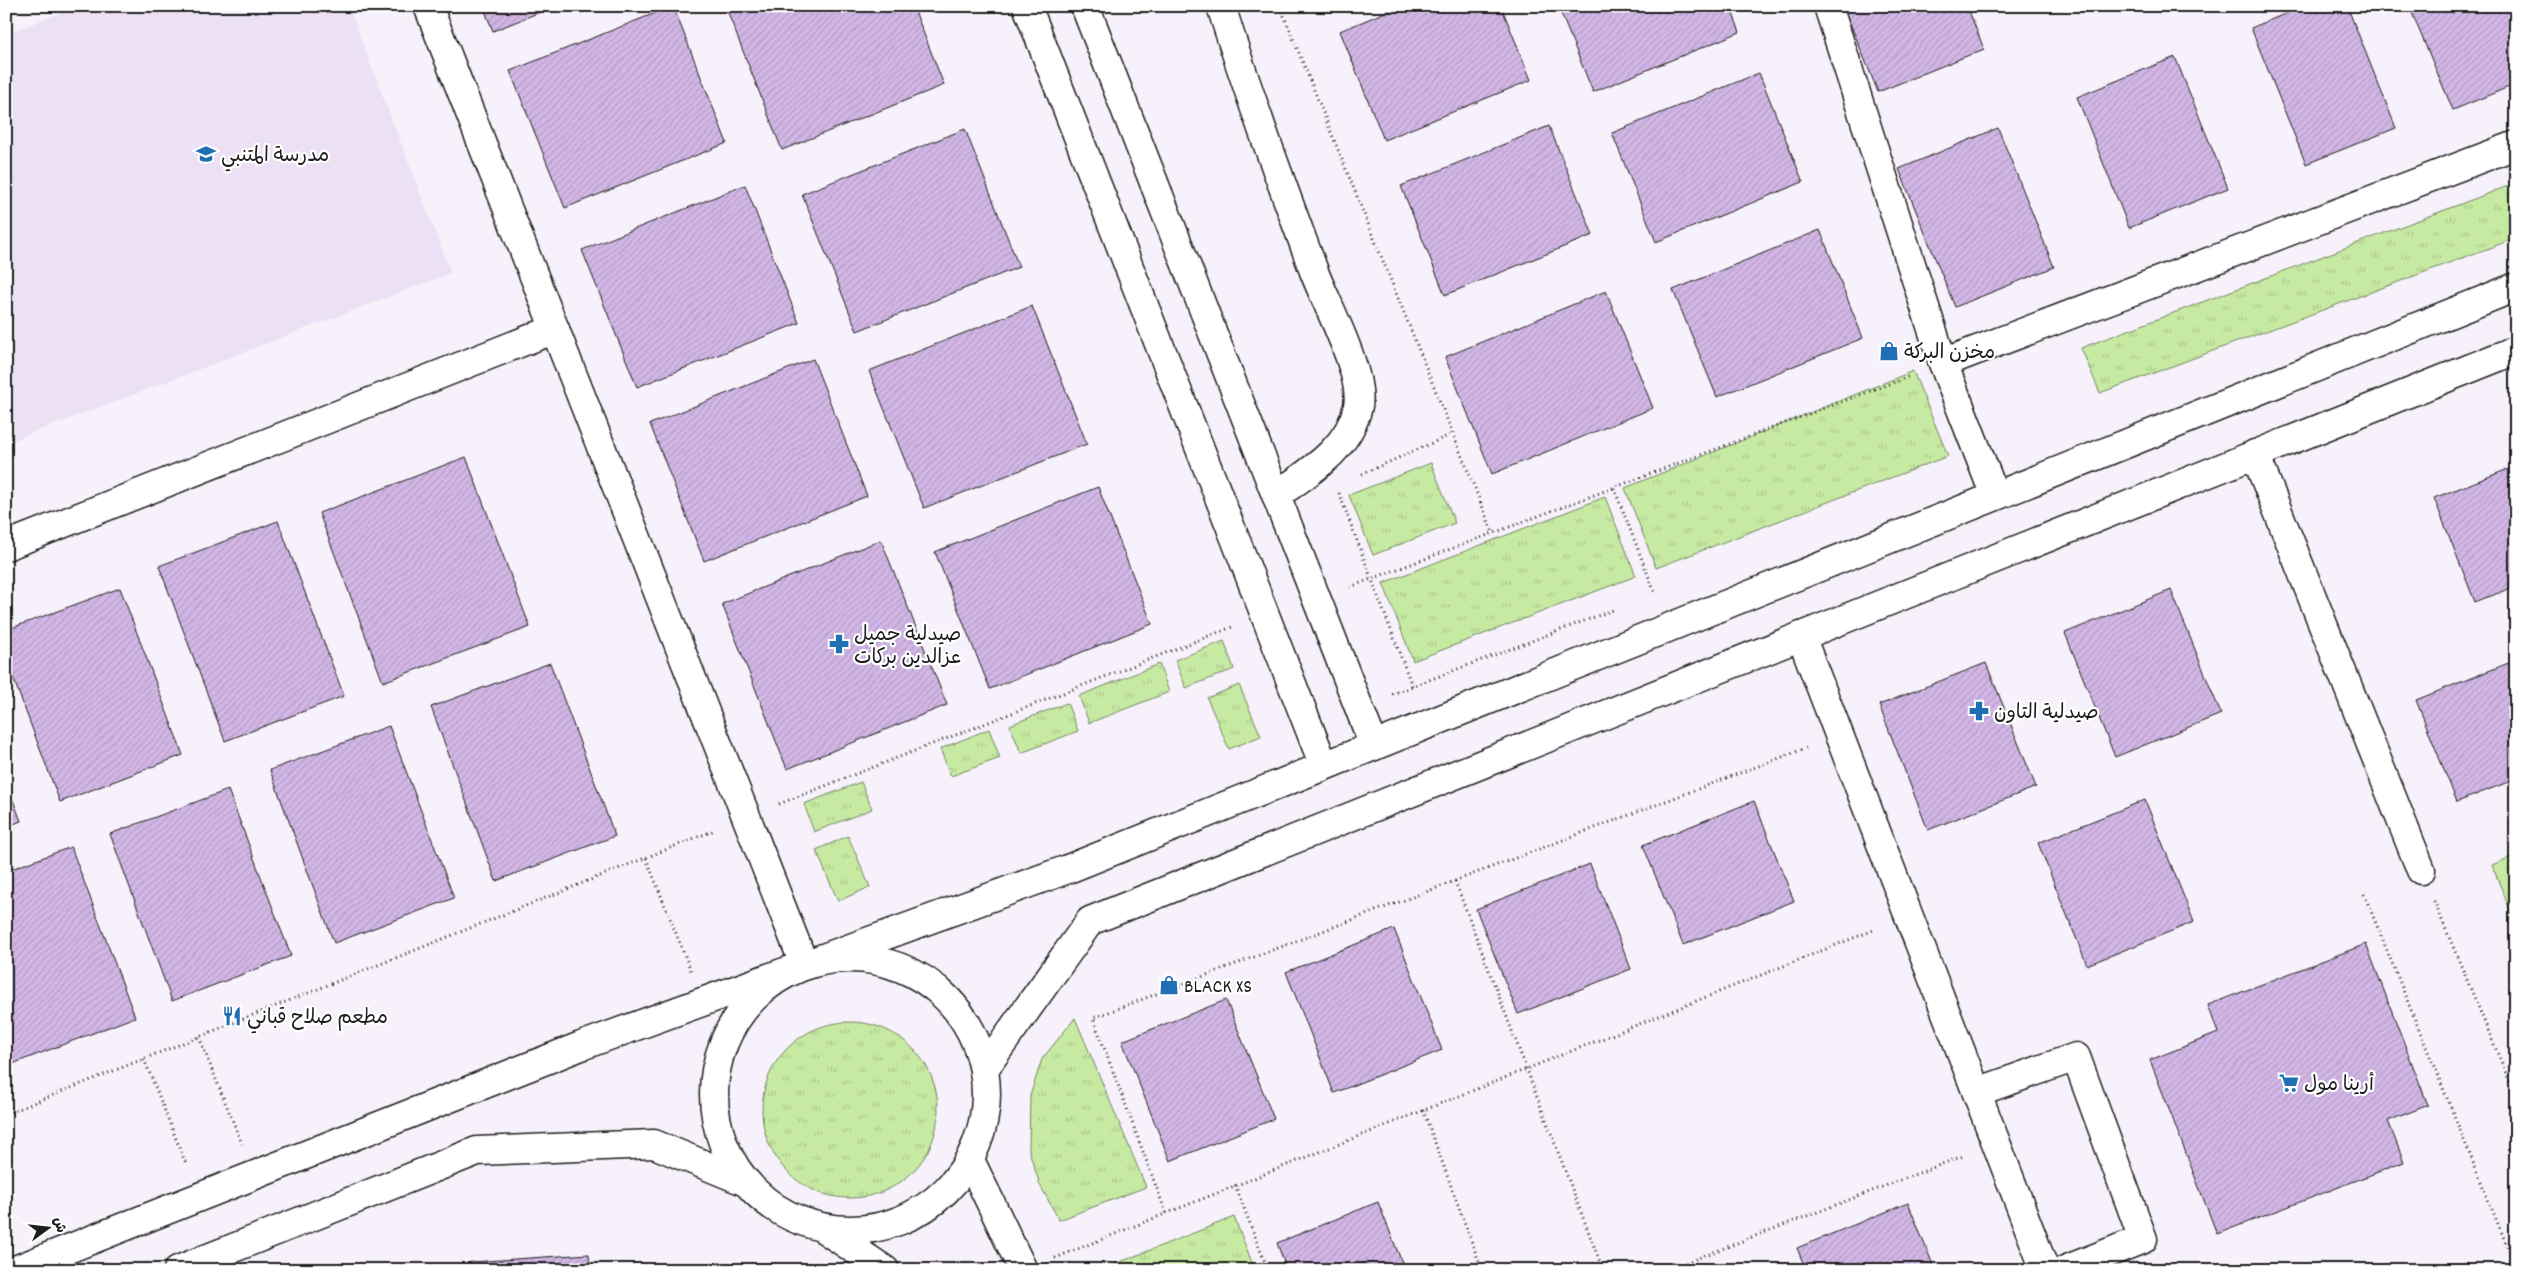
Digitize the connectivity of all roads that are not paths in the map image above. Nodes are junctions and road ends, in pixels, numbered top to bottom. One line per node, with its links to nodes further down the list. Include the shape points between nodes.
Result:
1 (428, 6): 8 (street)
2 (1027, 6): 17 (street)
3 (1085, 6): 12 (street)
4 (1221, 6): 12 (street, via 1240,68 1351,361 1358,390 1355,420 1343,441 1328,458)
5 (1828, 6): 10 (street)
6 (2516, 145): 10 (street)
7 (2516, 287): 13 (street)
8 (555, 329): 14 (street); 19 (street)
9 (2516, 350): 11 (street)
10 (1943, 363): 13 (street)
11 (2255, 454): 15 (street); 18 (street)
12 (1277, 495): 16 (street)
13 (1995, 496): 16 (street)
14 (6, 546)
15 (1801, 636): 20 (street, via 1090,920); 21 (street)
16 (1374, 746): 17 (street)
17 (1324, 766): 19 (street, via 1068,869)
18 (2421, 870)
19 (804, 964): 20 (street, via 850,956 896,965 937,988 968,1024); 23 (street, via 765,985 735,1018 718,1058 713,1102 723,1145); 26 (street, via 582,1046)
20 (984, 1069): 22 (street, via 984,1116)
21 (1977, 1092): 29 (street); 30 (street, via 2076,1057 2143,1239)
22 (970, 1160): 24 (street, via 943,1194 908,1218 867,1230); 28 (street)
23 (746, 1182): 24 (street, via 781,1212); 25 (street, via 654,1144 477,1152)
24 (824, 1229): 27 (street)
25 (182, 1269)
26 (15, 1270)
27 (885, 1270)
28 (1023, 1270)
29 (2045, 1270)
30 (2064, 1270)

